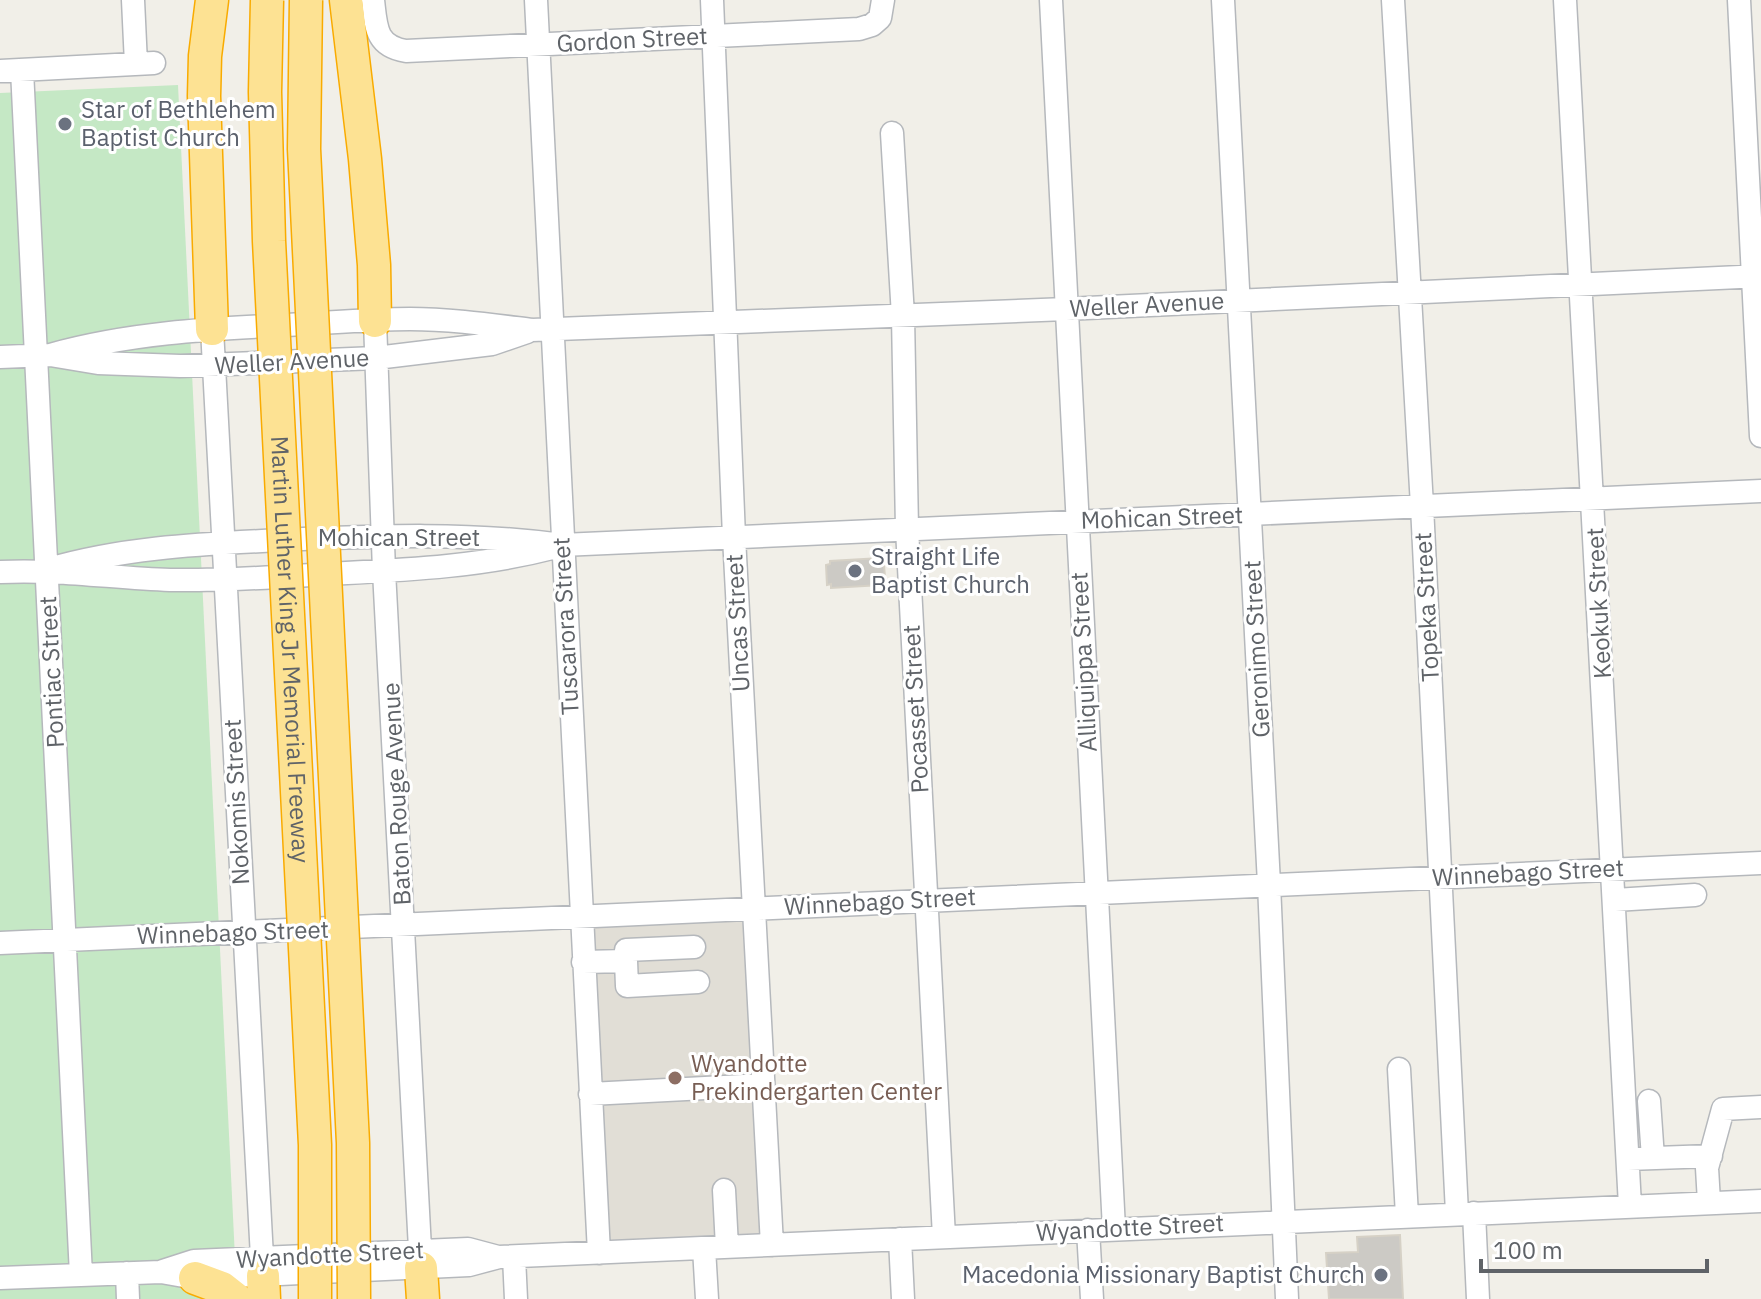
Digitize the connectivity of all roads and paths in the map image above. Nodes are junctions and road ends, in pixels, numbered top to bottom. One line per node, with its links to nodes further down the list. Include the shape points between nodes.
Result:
1 (133, 0): 17 (street, via 145,63)
2 (267, 0): 98 (highway, Martin Luther King Jr Memorial Freeway, bridge, via 268,225 315,1145)
3 (306, 0): 99 (highway, Martin Luther King Jr Memorial Freeway, bridge, via 304,149 354,1156)
4 (346, 0): 25 (highway, via 366,172)
5 (373, 0): 16 (street, Gordon Street, via 387,46 406,51)
6 (536, 0): 16 (street, Tuscarora Street)
7 (712, 0): 15 (street, Uncas Street)
8 (883, 0): 15 (street, Gordon Street, via 883,15 859,29)
9 (1051, 0): 23 (street, Alliquippa Street)
10 (1223, 0): 22 (street, Geronimo Street)
11 (1393, 0): 21 (street, Topeka Street)
12 (1565, 0): 20 (street, Keokuk Street)
13 (1739, 0): 19 (street)
14 (209, 15): 27 (highway, via 204,96)
15 (711, 36): 16 (street, Gordon Street); 26 (street, Uncas Street)
16 (538, 45): 28 (street, Tuscarora Street)
17 (11, 70): 29 (street, Pontiac Street)
18 (892, 133): 24 (street, Pocasset Street)
19 (1757, 276): 20 (street, Weller Avenue); 33 (street)
20 (1581, 284): 21 (street, Weller Avenue); 35 (street, Keokuk Street)
21 (1409, 294): 22 (street, Weller Avenue); 36 (street, Topeka Street)
22 (1238, 301): 23 (street, Weller Avenue); 37 (street, Geronimo Street)
23 (1066, 309): 24 (street, Weller Avenue); 38 (street, Alliquippa Street)
24 (903, 316): 26 (street, Weller Avenue); 39 (street, Pocasset Street)
25 (375, 321): 27 (street, Weller Avenue); 28 (street, Weller Avenue); 31 (street, Baton Rouge Avenue)
26 (724, 323): 28 (street, Weller Avenue); 41 (street, Uncas Street)
27 (212, 329): 29 (street, Weller Avenue, via 97,342); 32 (street, Nokomis Street)
28 (542, 330): 31 (street, Weller Avenue, via 492,344); 43 (street, Tuscarora Street)
29 (43, 355): 30 (street, Weller Avenue); 32 (street, Weller Avenue, via 98,363); 44 (street, Pontiac Street)
30 (0, 357)
31 (376, 358): 32 (street, Weller Avenue); 40 (street, Baton Rouge Avenue)
32 (214, 365): 42 (street, Nokomis Street)
33 (1761, 436)
34 (1761, 491): 35 (street, Mohican Street)
35 (1593, 497): 36 (street, Mohican Street); 49 (street, Keokuk Street)
36 (1422, 506): 37 (street, Mohican Street); 50 (street, Topeka Street)
37 (1249, 514): 38 (street, Mohican Street); 51 (street, Geronimo Street)
38 (1076, 522): 39 (street, Mohican Street); 52 (street, Alliquippa Street)
39 (907, 529): 41 (street, Mohican Street); 54 (street, Pocasset Street)
40 (383, 535): 42 (street, Mohican Street); 43 (street, Mohican Street, via 456,535); 45 (street, Baton Rouge Avenue)
41 (734, 537): 43 (street, Mohican Street); 56 (street, Uncas Street)
42 (224, 543): 44 (street, Mohican Street, via 83,559); 47 (street, Nokomis Street)
43 (562, 545): 45 (street, Mohican Street, via 517,557); 57 (street, Tuscarora Street)
44 (46, 570): 46 (street, Mohican Street); 47 (street, Mohican Street); 60 (street, Pontiac Street)
45 (384, 571): 47 (street, Mohican Street); 58 (street, Baton Rouge Avenue)
46 (0, 572)
47 (226, 580): 59 (street, Nokomis Street)
48 (1761, 863): 49 (street, Winnebago Street)
49 (1613, 868): 50 (street, Winnebago Street); 55 (street, Keokuk Street)
50 (1441, 877): 51 (street, Winnebago Street); 78 (street, Topeka Street)
51 (1269, 884): 52 (street, Winnebago Street); 80 (street, Geronimo Street)
52 (1098, 892): 54 (street, Winnebago Street); 81 (street, Alliquippa Street)
53 (1695, 895): 55 (street)
54 (926, 900): 56 (street, Winnebago Street); 83 (street, Pocasset Street)
55 (1615, 900): 73 (street, Keokuk Street)
56 (753, 909): 57 (street, Winnebago Street); 67 (street, Uncas Street)
57 (580, 916): 58 (street, Winnebago Street); 64 (street, Tuscarora Street)
58 (404, 925): 59 (street, Winnebago Street); 90 (street, Baton Rouge Avenue)
59 (244, 932): 60 (street, Winnebago Street); 95 (street, Nokomis Street)
60 (66, 940): 61 (street, Winnebago Street); 92 (street, Pontiac Street)
61 (0, 943)
62 (694, 947): 63 (street, via 626,950)
63 (626, 961): 64 (street); 65 (street, via 627,986)
64 (583, 962): 68 (street, Tuscarora Street)
65 (698, 982)
66 (1399, 1069): 79 (street)
67 (763, 1085): 68 (street); 85 (street, Uncas Street)
68 (590, 1094): 87 (street, Tuscarora Street)
69 (1649, 1101): 72 (street)
70 (1761, 1107): 71 (street, via 1723,1109)
71 (1711, 1156): 72 (street); 76 (street)
72 (1653, 1158): 73 (street)
73 (1628, 1159): 77 (street, Keokuk Street)
74 (724, 1190): 86 (street)
75 (1761, 1201): 76 (street, Wyandotte Street)
76 (1709, 1202): 77 (street, Wyandotte Street)
77 (1630, 1206): 78 (street, Wyandotte Street)
78 (1466, 1213): 79 (street, Wyandotte Street); 105 (street, Topeka Street)
79 (1407, 1216): 80 (street, Wyandotte Street)
80 (1284, 1221): 81 (street, Wyandotte Street); 104 (street, Geronimo Street)
81 (1114, 1229): 82 (street, Wyandotte Street)
82 (1088, 1230): 83 (street, Wyandotte Street); 103 (street)
83 (944, 1237): 84 (street, Wyandotte Street)
84 (900, 1239): 85 (street, Wyandotte Street); 102 (street)
85 (772, 1245): 86 (street, Wyandotte Street)
86 (716, 1247): 87 (street, Wyandotte Street); 101 (street)
87 (599, 1253): 88 (street, Wyandotte Street)
88 (507, 1257): 90 (street, Wyandotte Street); 100 (street)
89 (161, 1272): 91 (street, Wyandotte Street); 94 (street, Wyandotte Street); 95 (street, Wyandotte Street, via 194,1261)
90 (421, 1272): 95 (street, Wyandotte Street)
91 (127, 1273): 92 (street, Wyandotte Street); 96 (street)
92 (81, 1275): 93 (street, Wyandotte Street)
93 (0, 1278)
94 (195, 1278): 95 (street, Wyandotte Street); 97 (highway)
95 (263, 1278)
96 (128, 1299)
97 (236, 1299)
98 (315, 1299)
99 (354, 1299)
100 (516, 1299)
101 (707, 1299)
102 (903, 1299)
103 (1092, 1299)
104 (1287, 1299)
105 (1478, 1299)

